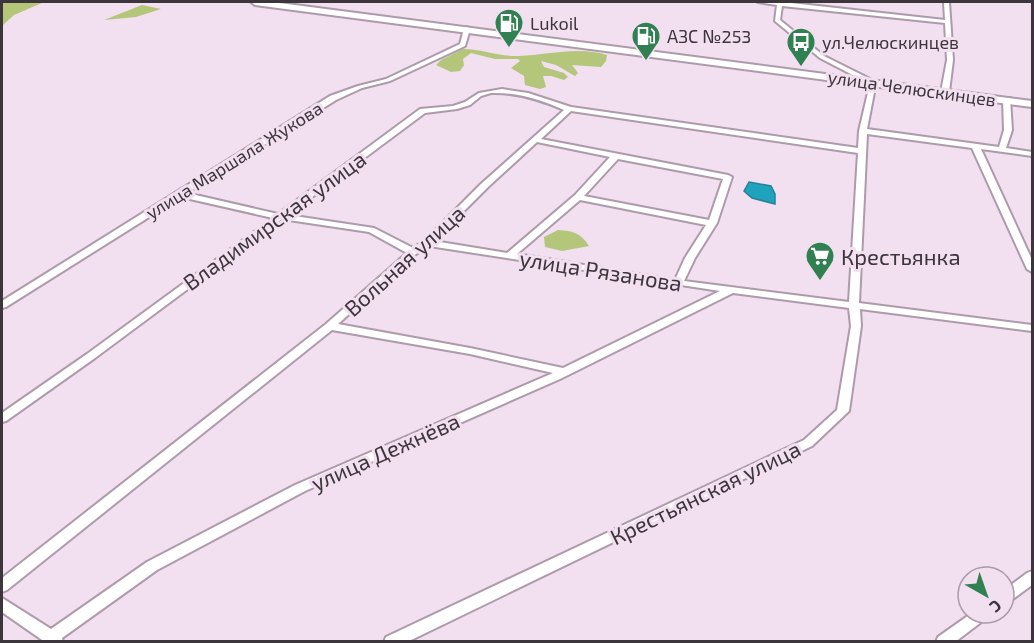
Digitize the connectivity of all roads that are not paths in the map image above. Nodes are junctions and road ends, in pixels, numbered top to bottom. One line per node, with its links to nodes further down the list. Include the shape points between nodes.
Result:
1 (255, 2): 7 (main road, улица Челюскинцев)
2 (761, 2): 5 (street)
3 (937, 2): 4 (street)
4 (947, 2): 6 (street)
5 (780, 3): 6 (street); 8 (street, via 777,20 822,57)
6 (948, 22): 9 (street, via 950,60)
7 (467, 29): 8 (main road, улица Челюскинцев); 20 (street, улица Маршала Жукова, via 463,45 388,80 333,98)
8 (874, 83): 9 (main road, улица Челюскинцев); 13 (street, Крестьянская улица)
9 (945, 92): 10 (main road, улица Челюскинцев)
10 (1007, 100): 11 (main road, улица Челюскинцев); 16 (street, via 1008,130)
11 (1032, 104)
12 (569, 109): 14 (street, Вольная улица); 17 (street); 22 (street, Владимирская улица, via 548,100 501,92 481,94 453,109 423,111)
13 (863, 131): 15 (street); 17 (street, Крестьянская улица)
14 (536, 140): 19 (street); 24 (street, Вольная улица)
15 (976, 148): 16 (street); 27 (street)
16 (1002, 150): 18 (street)
17 (861, 152): 30 (street, Крестьянская улица)
18 (1032, 154)
19 (616, 156): 21 (street); 23 (street, via 729,177)
20 (179, 194): 22 (street); 31 (street, улица Маршала Жукова)
21 (578, 197): 23 (street); 26 (street)
22 (277, 216): 25 (street, via 371,230); 35 (street, Владимирская улица)
23 (712, 223): 28 (street)
24 (426, 243): 25 (street); 26 (street, улица Рязанова)
25 (413, 252): 32 (street, Вольная улица)
26 (510, 256): 28 (street, улица Рязанова)
27 (1032, 269)
28 (678, 283): 29 (street, улица Рязанова)
29 (733, 289): 30 (street, улица Рязанова); 34 (street, улица Дежнёва)
30 (854, 304): 33 (street, улица Рязанова); 42 (street, Крестьянская улица, via 856,326 843,411 808,442)
31 (2, 305)
32 (330, 326): 34 (street); 37 (street, Вольная улица)
33 (1032, 328)
34 (563, 372): 41 (street, улица Дежнёва, via 300,488 152,566)
35 (2, 418)
36 (1032, 577): 38 (street)
37 (2, 586)
38 (1016, 589)
39 (2, 604): 41 (street)
40 (966, 625): 43 (street)
41 (53, 639)
42 (391, 642)
43 (943, 642)

